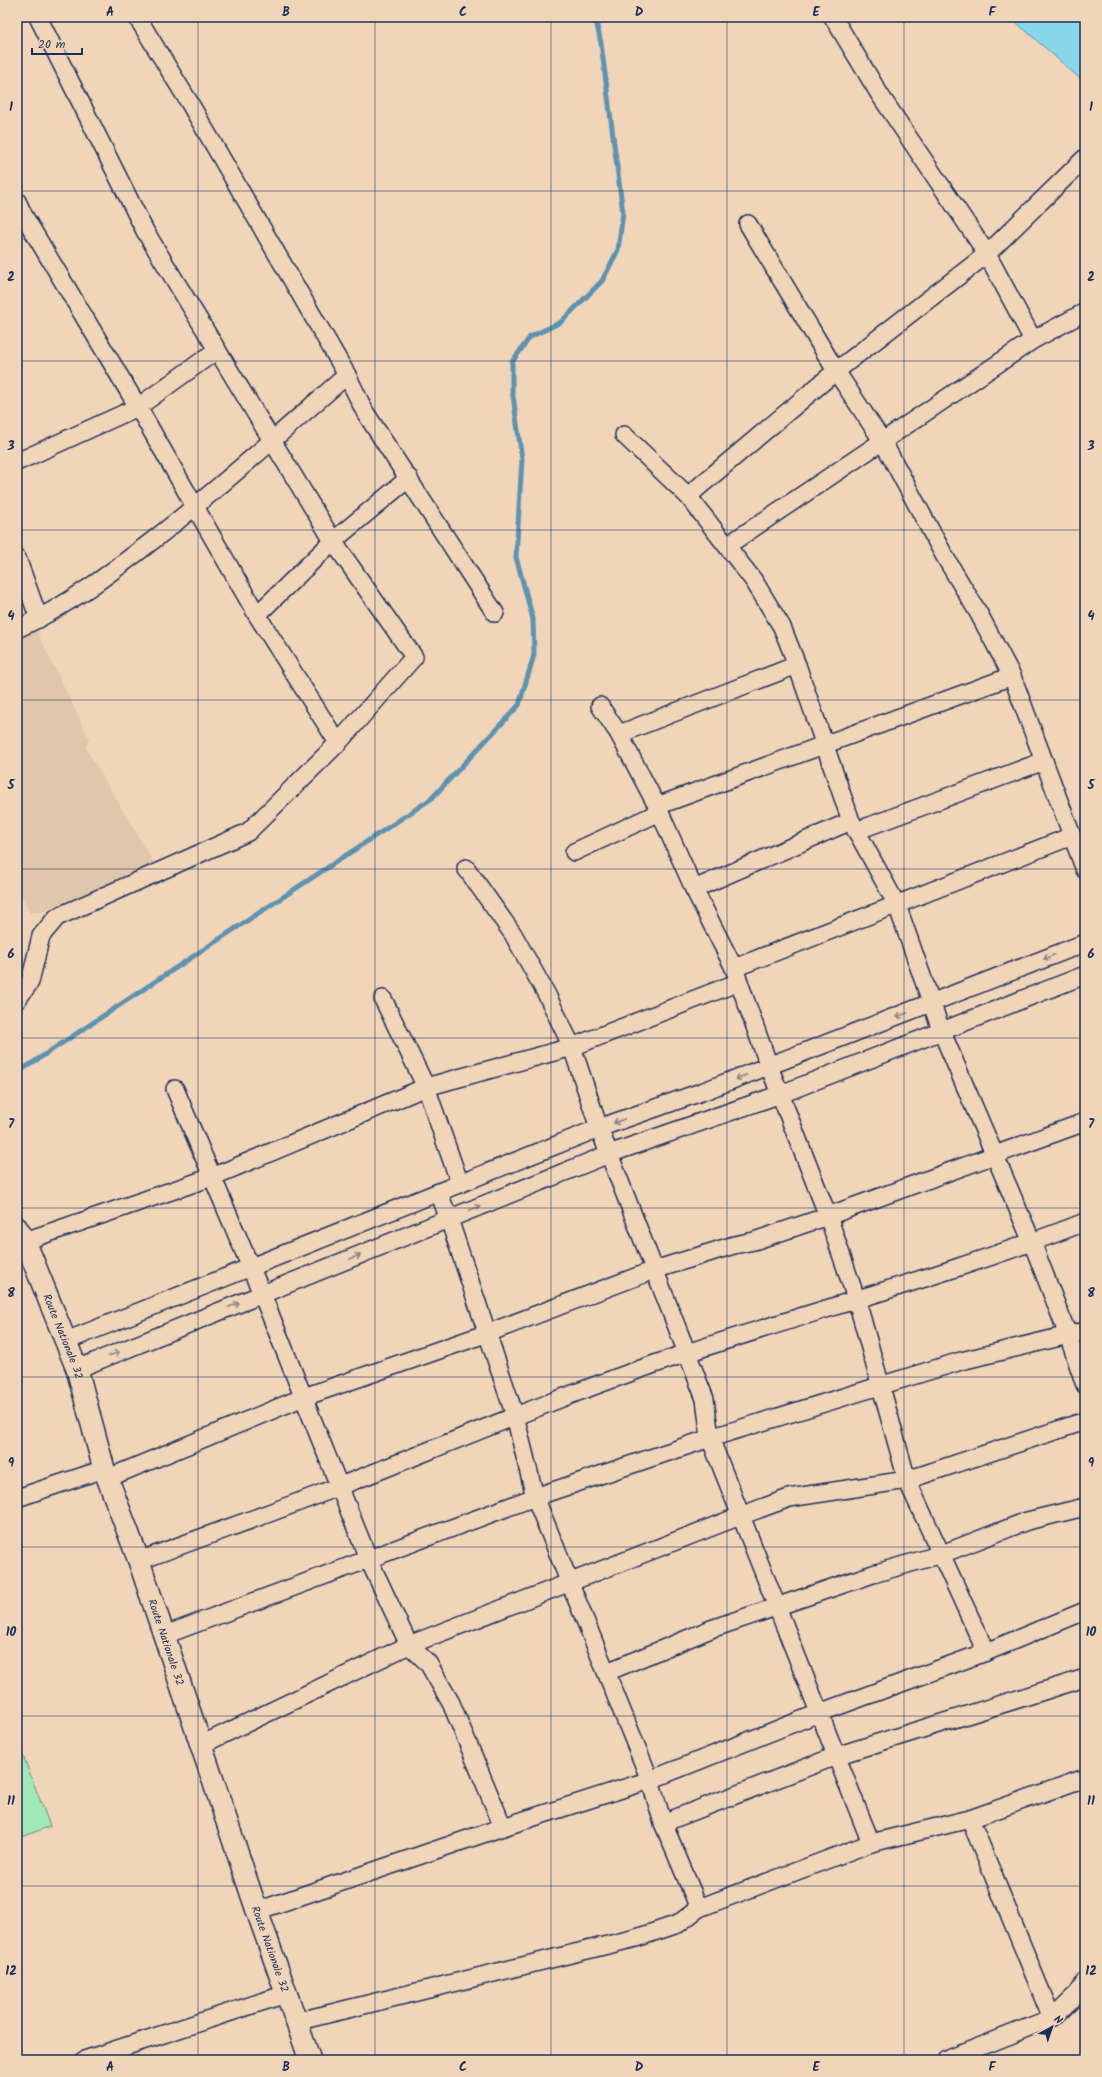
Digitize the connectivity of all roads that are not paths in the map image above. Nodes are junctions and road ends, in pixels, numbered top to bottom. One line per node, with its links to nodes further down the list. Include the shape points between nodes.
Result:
1 (38, 17): 10 (street, via 145,231)
2 (137, 17): 12 (street)
3 (833, 17): 7 (street, via 880,94)
4 (1085, 158): 7 (street)
5 (17, 201): 13 (street)
6 (748, 224): 11 (street)
7 (987, 254): 9 (street); 11 (street)
8 (1085, 312): 9 (street)
9 (1033, 340): 16 (street)
10 (218, 350): 13 (street); 15 (street)
11 (836, 371): 16 (street); 19 (street)
12 (347, 375): 15 (street); 18 (street, via 365,412)
13 (138, 407): 17 (street); 20 (street)
14 (624, 435): 19 (street)
15 (273, 439): 20 (street); 21 (street)
16 (883, 442): 22 (street); 29 (street)
17 (17, 462)
18 (409, 478): 21 (street); 24 (street)
19 (688, 496): 22 (street)
20 (196, 506): 25 (street); 26 (street, via 102,581)
21 (334, 541): 25 (street); 32 (street, via 414,657)
22 (728, 545): 28 (street, via 782,627)
23 (17, 558): 26 (street)
24 (495, 613)
25 (258, 615): 32 (street)
26 (38, 619): 27 (street)
27 (17, 628)
28 (798, 665): 31 (street); 33 (street)
29 (1012, 676): 33 (street); 34 (street)
30 (600, 706): 31 (street)
31 (619, 734): 35 (street)
32 (338, 743): 47 (street, via 248,832 57,917 41,936 30,982)
33 (825, 744): 35 (street); 36 (street)
34 (1044, 761): 36 (street); 37 (street)
35 (659, 809): 38 (street); 41 (street)
36 (853, 826): 41 (street); 42 (street)
37 (1072, 836): 40 (street); 42 (street)
38 (574, 852)
39 (466, 868): 50 (street, via 513,934)
40 (1085, 870)
41 (694, 889): 44 (street)
42 (896, 905): 44 (street); 48 (street)
43 (1085, 943): 48 (street, one-way to 48)
44 (737, 975): 50 (street); 51 (street)
45 (1085, 975): 49 (street)
46 (383, 999): 52 (street)
47 (17, 1000)
48 (932, 1004): 49 (street); 51 (street, one-way to 51)
49 (941, 1030): 54 (street); 58 (street)
50 (572, 1047): 52 (street); 56 (street)
51 (769, 1066): 54 (street); 56 (street, one-way to 56)
52 (426, 1087): 59 (street); 60 (street)
53 (175, 1089): 59 (street)
54 (781, 1094): 57 (street); 62 (street)
55 (1085, 1122): 58 (street)
56 (599, 1128): 57 (street); 60 (street)
57 (609, 1154): 63 (street, one-way to 57); 68 (street)
58 (994, 1154): 62 (street); 66 (street)
59 (212, 1177): 65 (street); 67 (street)
60 (460, 1184): 61 (street)
61 (439, 1193): 63 (street); 67 (street)
62 (828, 1216): 68 (street); 70 (street)
63 (449, 1219): 69 (street, one-way to 63); 72 (street)
64 (1085, 1222): 66 (street)
65 (21, 1235): 74 (street, Route Nationale 32)
66 (1032, 1242): 70 (street); 73 (street)
67 (251, 1268): 69 (street); 74 (street)
68 (654, 1270): 72 (street); 75 (street)
69 (262, 1294): 76 (street, one-way to 69); 79 (street)
70 (857, 1301): 75 (street); 78 (street)
71 (1085, 1331): 73 (street)
72 (488, 1333): 79 (street); 80 (street)
73 (1068, 1334): 77 (street); 78 (street, via 961,1361)
74 (66, 1341): 76 (street, Route Nationale 32)
75 (687, 1353): 80 (street); 82 (street, via 705,1399)
76 (77, 1369): 83 (street, Route Nationale 32)
77 (1085, 1385)
78 (880, 1386): 82 (street); 84 (street)
79 (304, 1397): 83 (street); 85 (street)
80 (515, 1416): 85 (street); 86 (street)
81 (1085, 1421): 84 (street)
82 (710, 1438): 86 (street); 89 (street)
83 (106, 1474): 87 (street); 92 (street, Route Nationale 32)
84 (907, 1480): 89 (street, via 789,1498); 90 (street)
85 (340, 1486): 91 (street); 92 (street)
86 (535, 1497): 91 (street); 93 (street)
87 (17, 1498)
88 (1085, 1507): 90 (street, via 1027,1521)
89 (740, 1516): 93 (street); 94 (street)
90 (942, 1554): 94 (street, via 872,1574); 98 (street)
91 (368, 1558): 96 (street); 97 (street)
92 (139, 1561): 96 (street, Route Nationale 32)
93 (570, 1581): 97 (street); 99 (street)
94 (777, 1607): 99 (street, via 711,1630); 101 (street)
95 (1085, 1612): 98 (street)
96 (165, 1635): 102 (street, Route Nationale 32)
97 (409, 1646): 102 (street); 108 (street, via 428,1663 451,1703)
98 (986, 1652): 101 (street)
99 (607, 1672): 105 (street)
100 (1085, 1678): 103 (street)
101 (818, 1713): 103 (street); 105 (street)
102 (201, 1745): 111 (street, Route Nationale 32)
103 (836, 1756): 107 (street); 109 (street)
104 (1085, 1778): 106 (street)
105 (650, 1780): 107 (street); 108 (street)
106 (970, 1819): 109 (street); 114 (street)
107 (663, 1823): 110 (street)
108 (503, 1828): 111 (street)
109 (871, 1843): 110 (street)
110 (699, 1908): 115 (street, via 678,1924 636,1938)
111 (257, 1911): 113 (street, Route Nationale 32)
112 (1085, 1981): 114 (street, via 1078,1993)
113 (286, 1994): 115 (street, Route Nationale 32); 116 (street)
114 (1052, 2018): 118 (street)
115 (296, 2022): 117 (street, Route Nationale 32)
116 (84, 2060)
117 (310, 2060)
118 (946, 2060)

